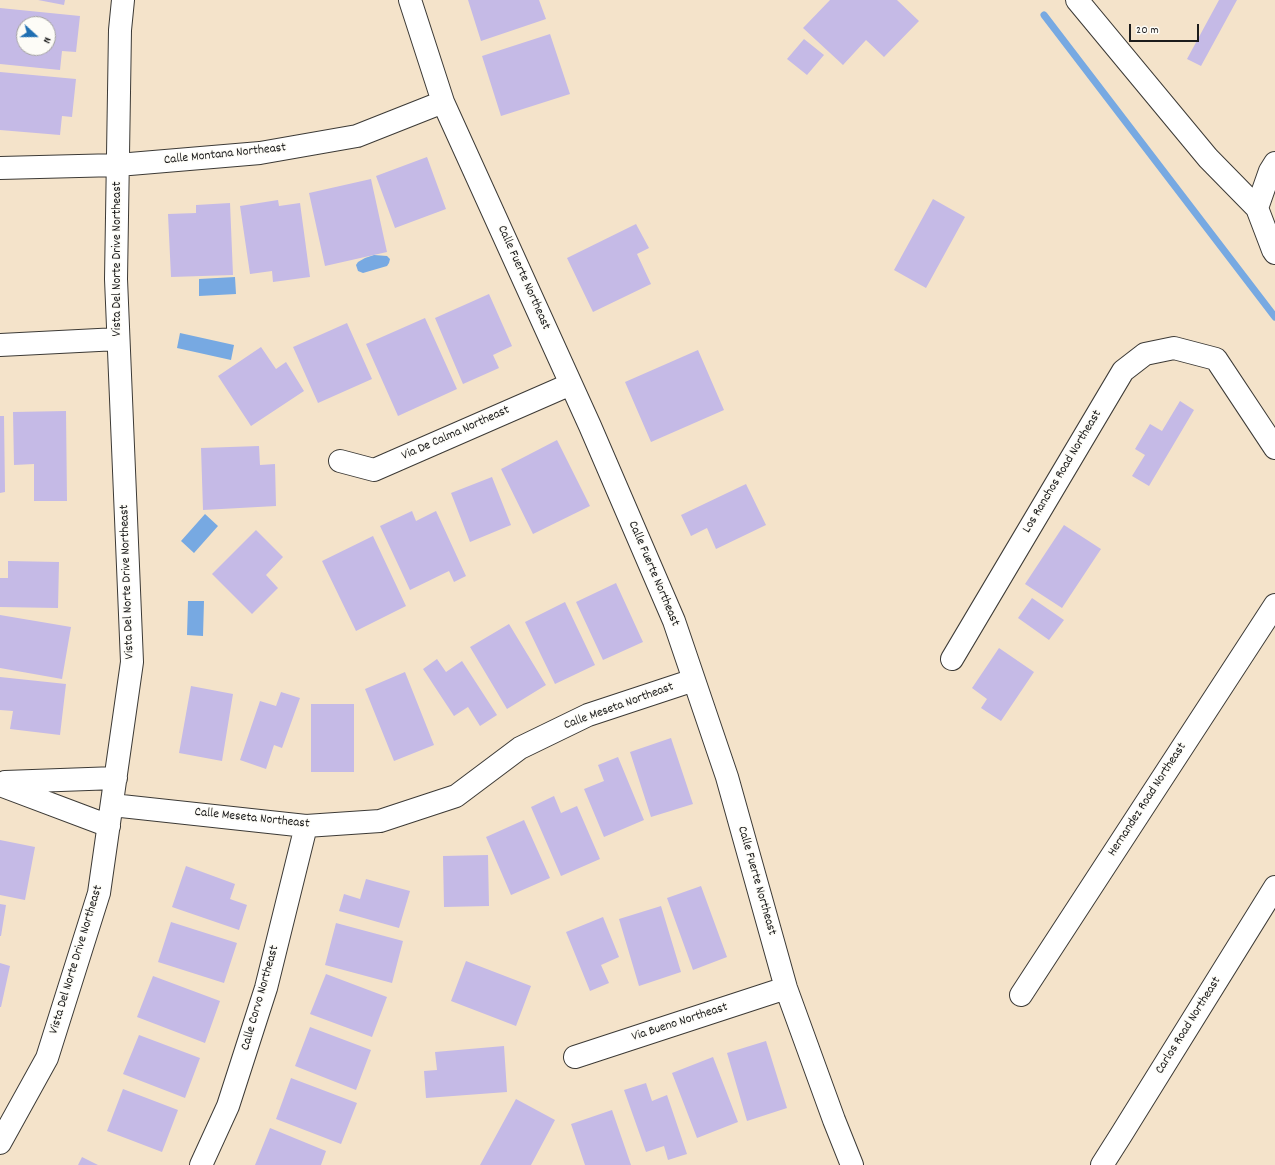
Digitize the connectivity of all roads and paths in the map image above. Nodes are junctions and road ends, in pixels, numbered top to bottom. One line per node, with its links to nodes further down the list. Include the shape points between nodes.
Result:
1 (123, 0): 6 (street, Vista Del Norte Drive Northeast, via 120,30)
2 (410, 0): 4 (street, Calle Fuerte Northeast)
3 (1077, 0): 8 (street, via 1208,158)
4 (443, 102): 6 (street, Calle Montana Northeast, via 357,136 260,153); 12 (street, Calle Fuerte Northeast)
5 (1275, 162): 8 (street)
6 (118, 165): 7 (street, Calle Montana Northeast); 10 (street, Vista Del Norte Drive Northeast)
7 (0, 168)
8 (1257, 208): 9 (street)
9 (1274, 251)
10 (118, 339): 11 (street); 18 (street, Vista Del Norte Drive Northeast, via 132,662)
11 (0, 345)
12 (571, 384): 14 (street, Via De Calma Northeast, via 374,470); 17 (street, Calle Fuerte Northeast, via 674,621)
13 (1275, 448): 16 (street, Los Ranchos Road Northeast, via 1216,359 1174,348 1145,354 1123,371)
14 (340, 461)
15 (1275, 605): 24 (street, Hernandez Road Northeast)
16 (952, 659)
17 (694, 680): 21 (street, Calle Meseta Northeast, via 588,716 520,748 456,796 380,821); 23 (street, Calle Fuerte Northeast, via 727,777)
18 (116, 778): 19 (street); 20 (street, Vista Del Norte Drive Northeast)
19 (0, 784): 20 (street, Calle Meseta Northeast)
20 (111, 815): 21 (street, Calle Meseta Northeast); 26 (street, Vista Del Norte Drive Northeast, via 99,893 47,1058)
21 (306, 826): 27 (street, Calle Corvo Northeast, via 266,988 228,1106)
22 (1275, 887): 29 (street, Carlos Road Northeast)
23 (786, 988): 25 (street, Via Bueno Northeast); 28 (street, Calle Fuerte Northeast)
24 (1021, 995)
25 (575, 1058)
26 (0, 1143)
27 (201, 1165)
28 (852, 1165)
29 (1102, 1165)

